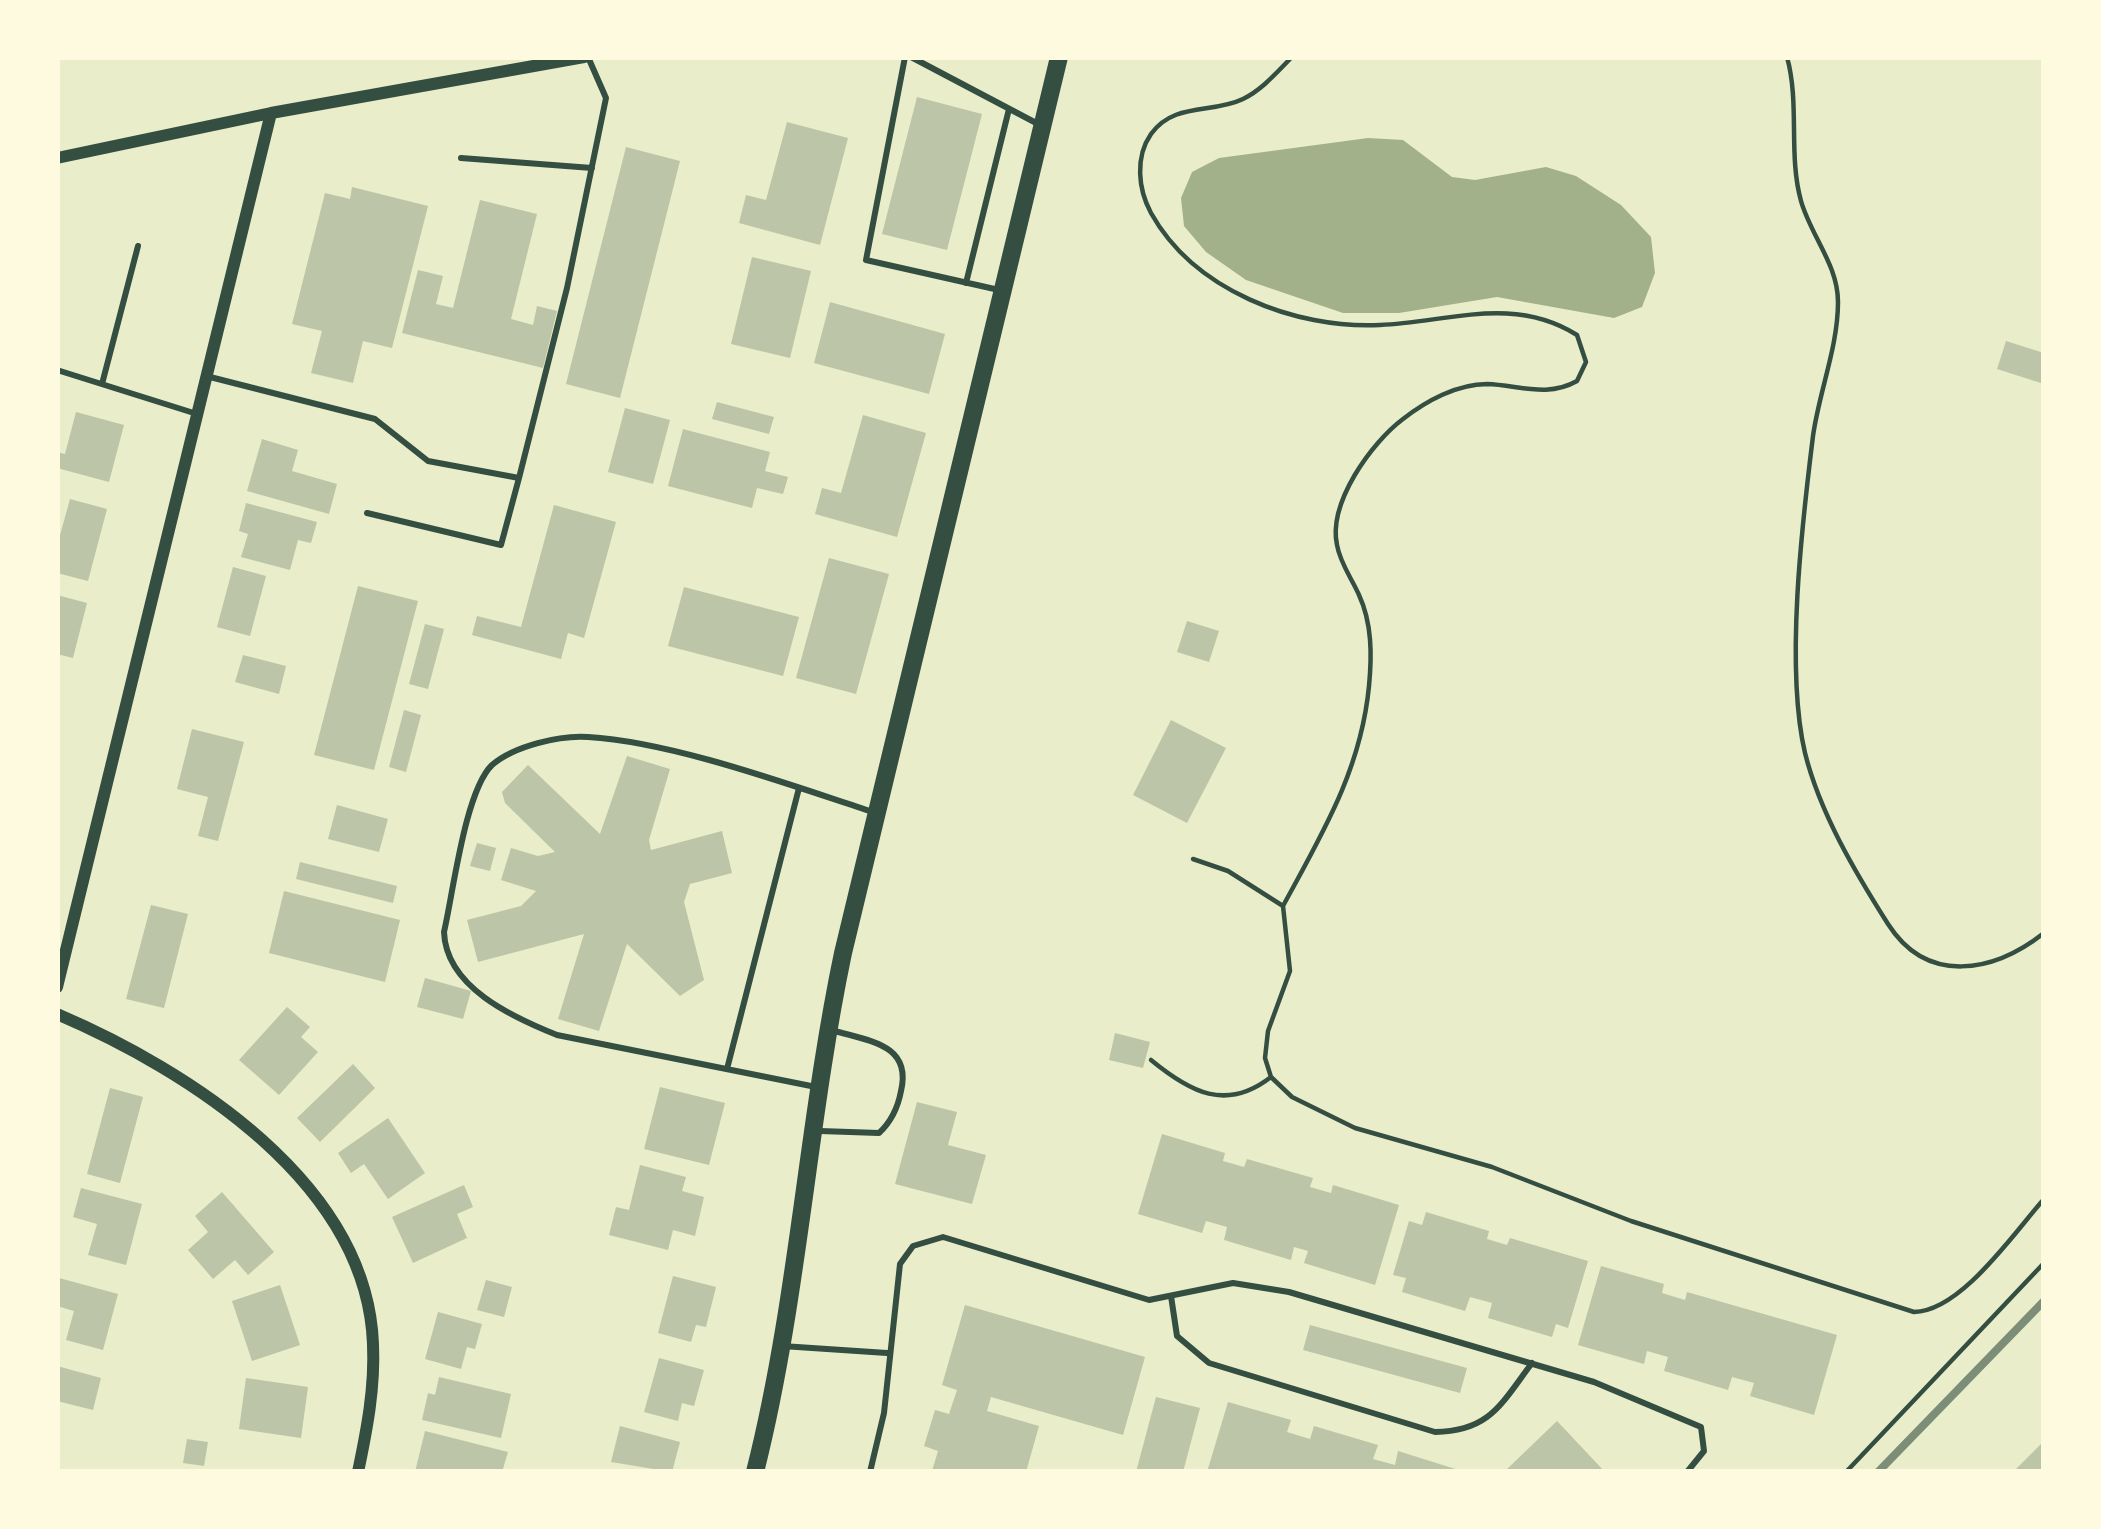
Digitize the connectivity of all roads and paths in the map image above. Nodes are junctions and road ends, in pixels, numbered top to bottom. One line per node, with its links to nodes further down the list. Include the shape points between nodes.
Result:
1 (586, 57): 7 (street); 11 (lane, via 607,98)
2 (908, 57): 6 (lane); 13 (lane, via 866,260)
3 (1059, 57): 8 (main road)
4 (1292, 57): 24 (path, via 1244,98 1180,112 1149,137 1143,196 1182,255 1219,285 1317,319 1376,325 1510,312 1568,329 1587,351 1582,374 1568,386 1488,384 1447,393 1404,418 1365,460 1335,533 1370,634 1366,713 1334,818)
5 (1787, 57): 25 (path, via 1802,203 1838,296 1813,434 1801,569 1798,699 1810,771 1876,903 1915,954 1967,968 2019,951)
6 (1009, 109): 8 (lane); 13 (lane)
7 (271, 113): 9 (street); 16 (street)
8 (1042, 127): 14 (main road)
9 (57, 158)
10 (461, 158): 11 (lane)
11 (592, 168): 19 (lane)
12 (138, 246): 17 (lane)
13 (966, 283): 14 (lane)
14 (1003, 291): 22 (main road)
15 (57, 370): 17 (lane)
16 (206, 376): 18 (street); 19 (lane, via 375,419 428,461)
17 (103, 384): 18 (lane)
18 (197, 414): 26 (street)
19 (519, 478): 20 (lane, via 501,545)
20 (367, 513)
21 (799, 788): 22 (lane); 30 (lane); 30 (lane, via 585,736 523,748 491,766 476,793 444,932 445,954 467,982 517,1019 557,1035)
22 (878, 814): 28 (main road)
23 (1193, 860): 24 (path)
24 (1283, 906): 31 (path, via 1290,971 1268,1031)
25 (2044, 933)
26 (57, 987)
27 (57, 1014): 40 (street, via 189,1080 265,1143 321,1204 355,1267 373,1340)
28 (827, 1029): 32 (main road); 33 (lane, via 886,1046 905,1072 898,1104 879,1132)
29 (1151, 1060): 31 (path, via 1183,1086 1220,1099)
30 (727, 1070): 32 (lane)
31 (1270, 1077): 34 (path, via 1308,1107 1355,1128 1914,1312 1954,1298)
32 (816, 1087): 33 (main road)
33 (810, 1130): 37 (main road)
34 (2044, 1199)
35 (2044, 1263): 44 (path)
36 (1172, 1296): 38 (lane, via 1149,1300 944,1237 913,1246 900,1264); 39 (lane, via 1233,1283 1289,1292); 39 (lane, via 1177,1336 1209,1363 1436,1432 1465,1432 1490,1418)
37 (780, 1346): 38 (lane); 41 (main road)
38 (886, 1353): 42 (lane)
39 (1532, 1364): 43 (lane, via 1701,1427 1704,1451)
40 (358, 1472)
41 (755, 1472)
42 (871, 1472)
43 (1687, 1472)
44 (1846, 1472)

